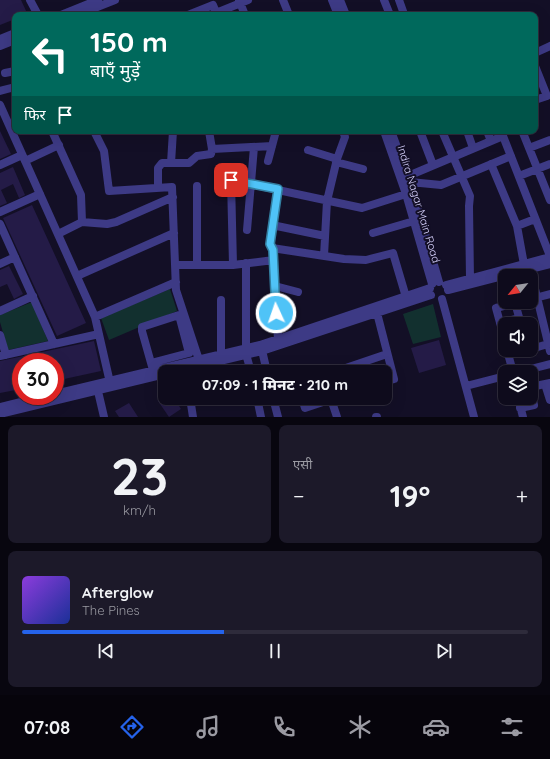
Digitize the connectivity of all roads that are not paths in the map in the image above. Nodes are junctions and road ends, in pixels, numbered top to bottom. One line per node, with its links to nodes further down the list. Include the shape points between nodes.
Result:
1 (30, 0): 10 (street)
2 (115, 0): 9 (street)
3 (283, 0): 17 (street)
4 (332, 0): 18 (street)
5 (340, 0): 19 (street)
6 (384, 0): 20 (street)
7 (399, 0): 21 (street)
8 (242, 1): 15 (street); 16 (street)
9 (96, 5): 11 (street); 12 (street)
10 (36, 12)
11 (72, 12)
12 (83, 12)
13 (199, 12): 14 (street, via 213,5)
14 (215, 12)
15 (220, 12)
16 (244, 12)
17 (288, 12)
18 (337, 12)
19 (345, 12)
20 (389, 12)
21 (403, 12)
22 (12, 34): 23 (street)
23 (0, 39)
24 (12, 41): 25 (street)
25 (0, 46)
26 (550, 46): 27 (street)
27 (538, 50)
28 (12, 71): 29 (street)
29 (5, 73)
30 (538, 74): 33 (street, via 547,96)
31 (12, 88): 32 (street)
32 (0, 91)
33 (538, 99)
34 (0, 105): 35 (street)
35 (12, 132)
36 (13, 134): 61 (street)
37 (54, 134): 52 (street)
38 (96, 134): 77 (street, via 104,151 109,190)
39 (172, 134): 64 (street)
40 (210, 134): 57 (street)
41 (275, 134): 53 (street)
42 (344, 134): 63 (street)
43 (385, 134): 73 (street, Indira Nagar Main Road)
44 (392, 134): 73 (street, Indira Nagar Main Road)
45 (421, 134): 68 (street)
46 (443, 134): 60 (street)
47 (467, 134): 55 (street)
48 (488, 134): 51 (street)
49 (523, 134): 56 (street)
50 (550, 140): 56 (street)
51 (491, 141): 55 (street); 59 (street, via 503,136)
52 (59, 145): 61 (street); 87 (street, via 81,195)
53 (272, 146): 54 (street); 62 (street)
54 (254, 147): 57 (street); 75 (street)
55 (473, 148): 60 (street)
56 (529, 148): 70 (street)
57 (212, 149): 64 (street, via 210,154 197,156 189,163)
58 (308, 150): 63 (street)
59 (511, 156): 65 (street); 72 (street)
60 (454, 157): 68 (street); 71 (street)
61 (24, 158): 67 (street); 79 (street)
62 (268, 161)
63 (336, 161): 69 (street); 83 (street)
64 (170, 164): 77 (street, via 162,163 158,168)
65 (491, 164): 71 (street); 90 (street)
66 (550, 164): 70 (street)
67 (0, 165)
68 (433, 165): 73 (street)
69 (363, 169)
70 (538, 169): 72 (street); 74 (street)
71 (462, 176): 73 (street, via 441,185); 110 (street, via 470,196)
72 (519, 176): 85 (street)
73 (406, 179): 80 (street, Indira Nagar Main Road); 113 (street, Indira Nagar Main Road)
74 (547, 182): 82 (street)
75 (251, 184): 78 (street); 91 (street); 103 (street, via 231,180)
76 (197, 186): 106 (street)
77 (158, 188): 81 (street, via 172,187)
78 (278, 189): 83 (street); 89 (street)
79 (40, 194): 84 (street); 94 (street)
80 (406, 194): 83 (street, via 362,208); 86 (street, Indira Nagar Main Road)
81 (173, 197): 87 (street, via 116,222); 92 (street)
82 (550, 200)
83 (327, 201): 95 (street)
84 (0, 212)
85 (535, 219): 90 (street); 99 (street)
86 (414, 221): 93 (street); 113 (street, Indira Nagar Main Road)
87 (82, 222): 94 (street)
88 (0, 224): 98 (street)
89 (272, 225): 95 (street); 96 (street)
90 (517, 226): 107 (street)
91 (246, 230)
92 (174, 233): 105 (street); 109 (street)
93 (373, 233)
94 (58, 234): 109 (street)
95 (325, 236): 97 (street)
96 (272, 248): 97 (street); 100 (street)
97 (324, 256): 117 (street, via 366,260 393,253)
98 (15, 257): 102 (street); 116 (street)
99 (550, 257): 107 (street)
100 (274, 260): 101 (street); 112 (street)
101 (246, 263): 103 (street); 134 (street)
102 (0, 264)
103 (233, 264): 106 (street)
104 (550, 264): 107 (street)
105 (175, 265): 106 (street); 111 (street)
106 (197, 265)
107 (527, 266): 108 (street); 110 (street); 113 (street)
108 (528, 269)
109 (77, 276): 124 (street)
110 (470, 279): 113 (street)
111 (176, 282): 124 (street); 138 (street, via 176,290)
112 (275, 286): 114 (street); 129 (street)
113 (438, 288): 117 (street); 123 (street); 151 (street, via 446,296 442,299)
114 (298, 292)
115 (550, 294): 118 (street)
116 (33, 296): 122 (street); 130 (street)
117 (406, 297): 129 (street)
118 (538, 297)
119 (221, 300): 135 (street)
120 (498, 308): 125 (street, via 496,308)
121 (538, 309): 128 (street)
122 (0, 311)
123 (377, 313): 131 (street); 136 (street)
124 (95, 317): 126 (street)
125 (498, 317)
126 (99, 334): 130 (street); 150 (street)
127 (0, 335): 137 (street)
128 (548, 335): 132 (street)
129 (278, 340): 131 (street)
130 (54, 344): 137 (street)
131 (261, 348): 134 (street); 142 (street)
132 (549, 348): 133 (street)
133 (538, 349)
134 (246, 351): 135 (street); 140 (street); 141 (street)
135 (221, 354): 138 (street)
136 (387, 354): 143 (street); 144 (street)
137 (3, 356)
138 (199, 360): 145 (street)
139 (550, 364): 146 (street)
140 (203, 365)
141 (249, 365)
142 (265, 365)
143 (355, 365)
144 (390, 365)
145 (152, 367): 145 (street, via 142,327 179,315 189,353); 150 (street)
146 (538, 367)
147 (158, 375): 150 (street)
148 (498, 378): 151 (street)
149 (547, 383): 154 (street)
150 (110, 384): 152 (street)
151 (466, 386): 172 (street)
152 (97, 387): 153 (street); 166 (street); 167 (street)
153 (64, 392)
154 (550, 400)
155 (12, 404): 164 (street)
156 (191, 405): 168 (street)
157 (258, 405): 169 (street)
158 (275, 405): 170 (street)
159 (304, 405): 160 (street, via 305,408)
160 (314, 405)
161 (334, 405): 171 (street)
162 (519, 405): 165 (street)
163 (534, 405): 165 (street)
164 (0, 407)
165 (520, 408): 173 (street)
166 (0, 414)
167 (104, 417)
168 (193, 417)
169 (261, 417)
170 (278, 417)
171 (337, 417)
172 (474, 417)
173 (523, 417)

